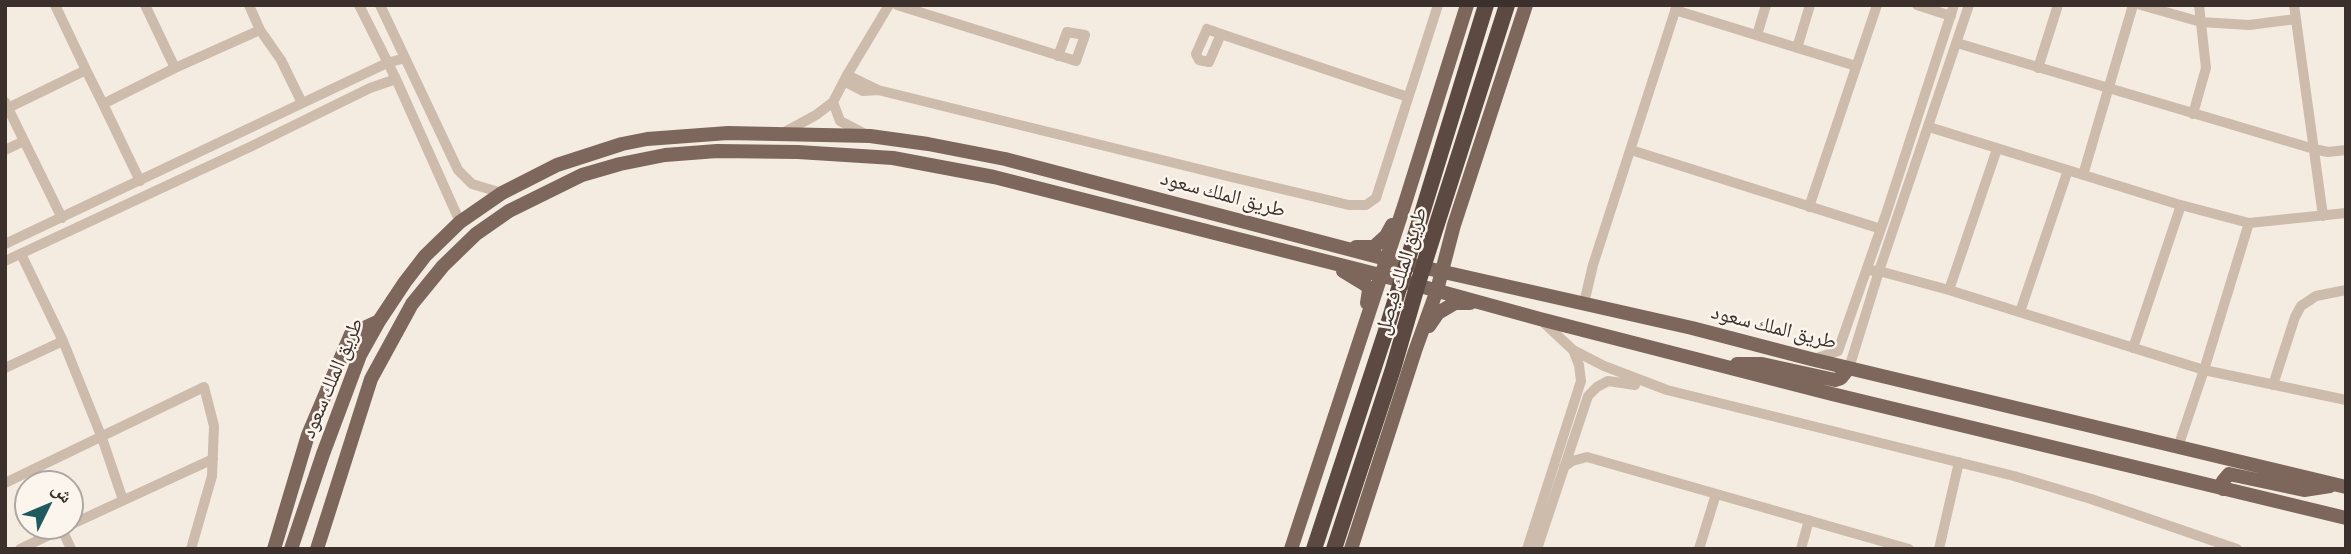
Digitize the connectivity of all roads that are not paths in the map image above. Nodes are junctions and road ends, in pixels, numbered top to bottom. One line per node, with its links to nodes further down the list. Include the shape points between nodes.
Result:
1 (55, 5): 38 (street)
2 (145, 5): 36 (street)
3 (249, 5): 27 (street)
4 (359, 5): 34 (street)
5 (380, 5): 33 (street)
6 (889, 5): 39 (street)
7 (897, 5): 32 (street)
8 (1438, 5): 42 (street)
9 (1468, 5): 61 (main road)
10 (1486, 5): 127 (highway, طريق الملك فيصل)
11 (1507, 5): 128 (highway, طريق الملك فيصل)
12 (1526, 5): 69 (main road)
13 (1766, 5): 29 (street)
14 (1810, 5): 31 (street)
15 (1877, 5): 35 (street)
16 (1917, 5): 24 (street)
17 (1969, 5): 30 (street)
18 (2058, 5): 37 (street)
19 (2133, 5): 41 (street)
20 (2141, 5): 26 (street)
21 (2199, 5): 26 (street)
22 (2294, 5): 25 (street)
23 (1676, 8): 29 (street); 55 (street)
24 (1952, 11): 70 (street)
25 (2296, 19): 26 (street, via 2249,25); 53 (street)
26 (2201, 22): 47 (street, via 2206,68)
27 (260, 30): 36 (street); 44 (street)
28 (1221, 33): 42 (street)
29 (1757, 35): 31 (street)
30 (1957, 43): 37 (street); 48 (street)
31 (1797, 48): 35 (street)
32 (1058, 56)
33 (405, 58): 34 (street); 60 (street, via 464,178)
34 (387, 63): 40 (street); 44 (street)
35 (1856, 66): 63 (street)
36 (175, 68): 45 (street)
37 (2038, 68): 41 (street)
38 (86, 70): 45 (street); 46 (street)
39 (846, 78): 42 (street, via 878,90 1349,205 1366,205 1376,198); 43 (street)
40 (396, 79): 67 (street); 74 (street)
41 (2108, 88): 47 (street); 58 (street)
42 (1408, 97)
43 (833, 102): 49 (street); 50 (street, via 840,121)
44 (302, 103): 59 (street)
45 (103, 104): 59 (street)
46 (7, 105): 51 (street)
47 (2193, 114): 53 (street)
48 (1929, 127): 52 (street); 79 (street)
49 (783, 133): 50 (main road, طريق الملك سعود); 60 (main road, طريق الملك سعود, via 674,135 622,144 557,165)
50 (870, 136): 71 (main road, طريق الملك سعود, via 1005,159)
51 (24, 141): 54 (street); 66 (street)
52 (1997, 149): 57 (street); 84 (street)
53 (2314, 149): 56 (street); 65 (street)
54 (5, 150)
55 (1631, 150): 63 (street); 87 (street)
56 (2346, 150)
57 (2068, 170): 58 (street); 88 (street)
58 (2083, 175): 62 (street)
59 (139, 181): 66 (street)
60 (502, 193): 67 (main road, طريق الملك سعود)
61 (1405, 203): 69 (main road, via 1401,233 1409,243 1433,249 1444,245); 71 (main road, via 1374,247); 75 (main road)
62 (2181, 205): 68 (street); 93 (street)
63 (1809, 207): 70 (street)
64 (2346, 213): 65 (street)
65 (2323, 216): 68 (street)
66 (62, 218): 73 (street)
67 (460, 222): 90 (main road, طريق الملك سعود, via 425,256)
68 (2249, 223): 100 (street)
69 (1454, 225): 72 (main road)
70 (1881, 229): 78 (street)
71 (1325, 243): 75 (main road, طريق الملك سعود)
72 (1450, 243): 80 (main road); 82 (main road, via 1458,264)
73 (5, 244)
74 (21, 254): 77 (street); 92 (street)
75 (1386, 259): 80 (main road, طريق الملك سعود); 81 (main road)
76 (1318, 260): 81 (main road, طريق الملك سعود); 91 (main road, via 1357,278 1369,290); 125 (main road, طريق الملك سعود, via 993,177 893,158 718,151 620,164 582,175 509,211 476,234 428,282 399,324 371,379)
77 (5, 261)
78 (1867, 270): 79 (street); 97 (street, via 1838,351)
79 (1880, 271): 84 (street); 99 (street)
80 (1443, 273): 82 (main road, طريق الملك سعود); 83 (main road)
81 (1380, 275): 83 (main road, طريق الملك سعود); 91 (main road)
82 (1488, 283): 87 (main road, طريق الملك سعود)
83 (1437, 290): 86 (main road, طريق الملك سعود); 95 (main road)
84 (1949, 290): 88 (street)
85 (2346, 290): 101 (street, via 2316,296 2301,306)
86 (1481, 302): 89 (main road, طريق الملك سعود); 95 (main road, via 1455,303 1438,313)
87 (1584, 303): 97 (main road, طريق الملك سعود)
88 (2020, 312): 93 (street)
89 (1539, 319): 94 (street); 96 (main road, طريق الملك سعود)
90 (379, 321): 123 (main road, via 351,334 308,435); 124 (main road, طريق الملك سعود, via 355,367)
91 (1362, 332): 95 (main road, via 1380,310 1404,311 1417,324); 126 (main road)
92 (63, 341): 98 (street); 105 (street)
93 (2133, 348): 100 (street)
94 (1573, 350): 102 (street); 130 (street, via 1581,381)
95 (1415, 351): 129 (main road)
96 (1691, 357): 99 (main road, via 1762,364 1835,380); 113 (main road, طريق الملك سعود)
97 (1811, 359): 99 (main road, طريق الملك سعود)
98 (5, 368)
99 (1849, 368): 106 (main road, طريق الملك سعود)
100 (2204, 370): 101 (street); 106 (street)
101 (2273, 384): 103 (street)
102 (1667, 390): 104 (street, via 1602,383 1588,396); 109 (street)
103 (2346, 400)
104 (1574, 437): 107 (street); 110 (street)
105 (102, 438): 108 (street, via 204,387 214,426); 111 (street); 115 (street)
106 (2178, 447): 112 (main road, طريق الملك سعود)
107 (1587, 457): 110 (street); 114 (street)
108 (213, 459): 115 (street); 122 (street)
109 (1959, 463): 120 (street, via 2091,499); 135 (street)
110 (1564, 467): 131 (street)
111 (5, 483)
112 (2340, 486): 113 (main road, via 2304,490 2229,474)
113 (2223, 489): 116 (main road, طريق الملك سعود)
114 (1716, 494): 118 (street); 132 (street)
115 (123, 500): 117 (street)
116 (2346, 518)
117 (84, 519)
118 (1810, 520): 133 (street); 134 (street)
119 (39, 540): 121 (street)
120 (2207, 544): 136 (street)
121 (20, 549)
122 (191, 549)
123 (274, 549)
124 (291, 549)
125 (317, 549)
126 (1291, 549)
127 (1314, 549)
128 (1334, 549)
129 (1351, 549)
130 (1527, 549)
131 (1537, 549)
132 (1699, 549)
133 (1801, 549)
134 (1909, 549)
135 (1939, 549)
136 (2237, 549)

